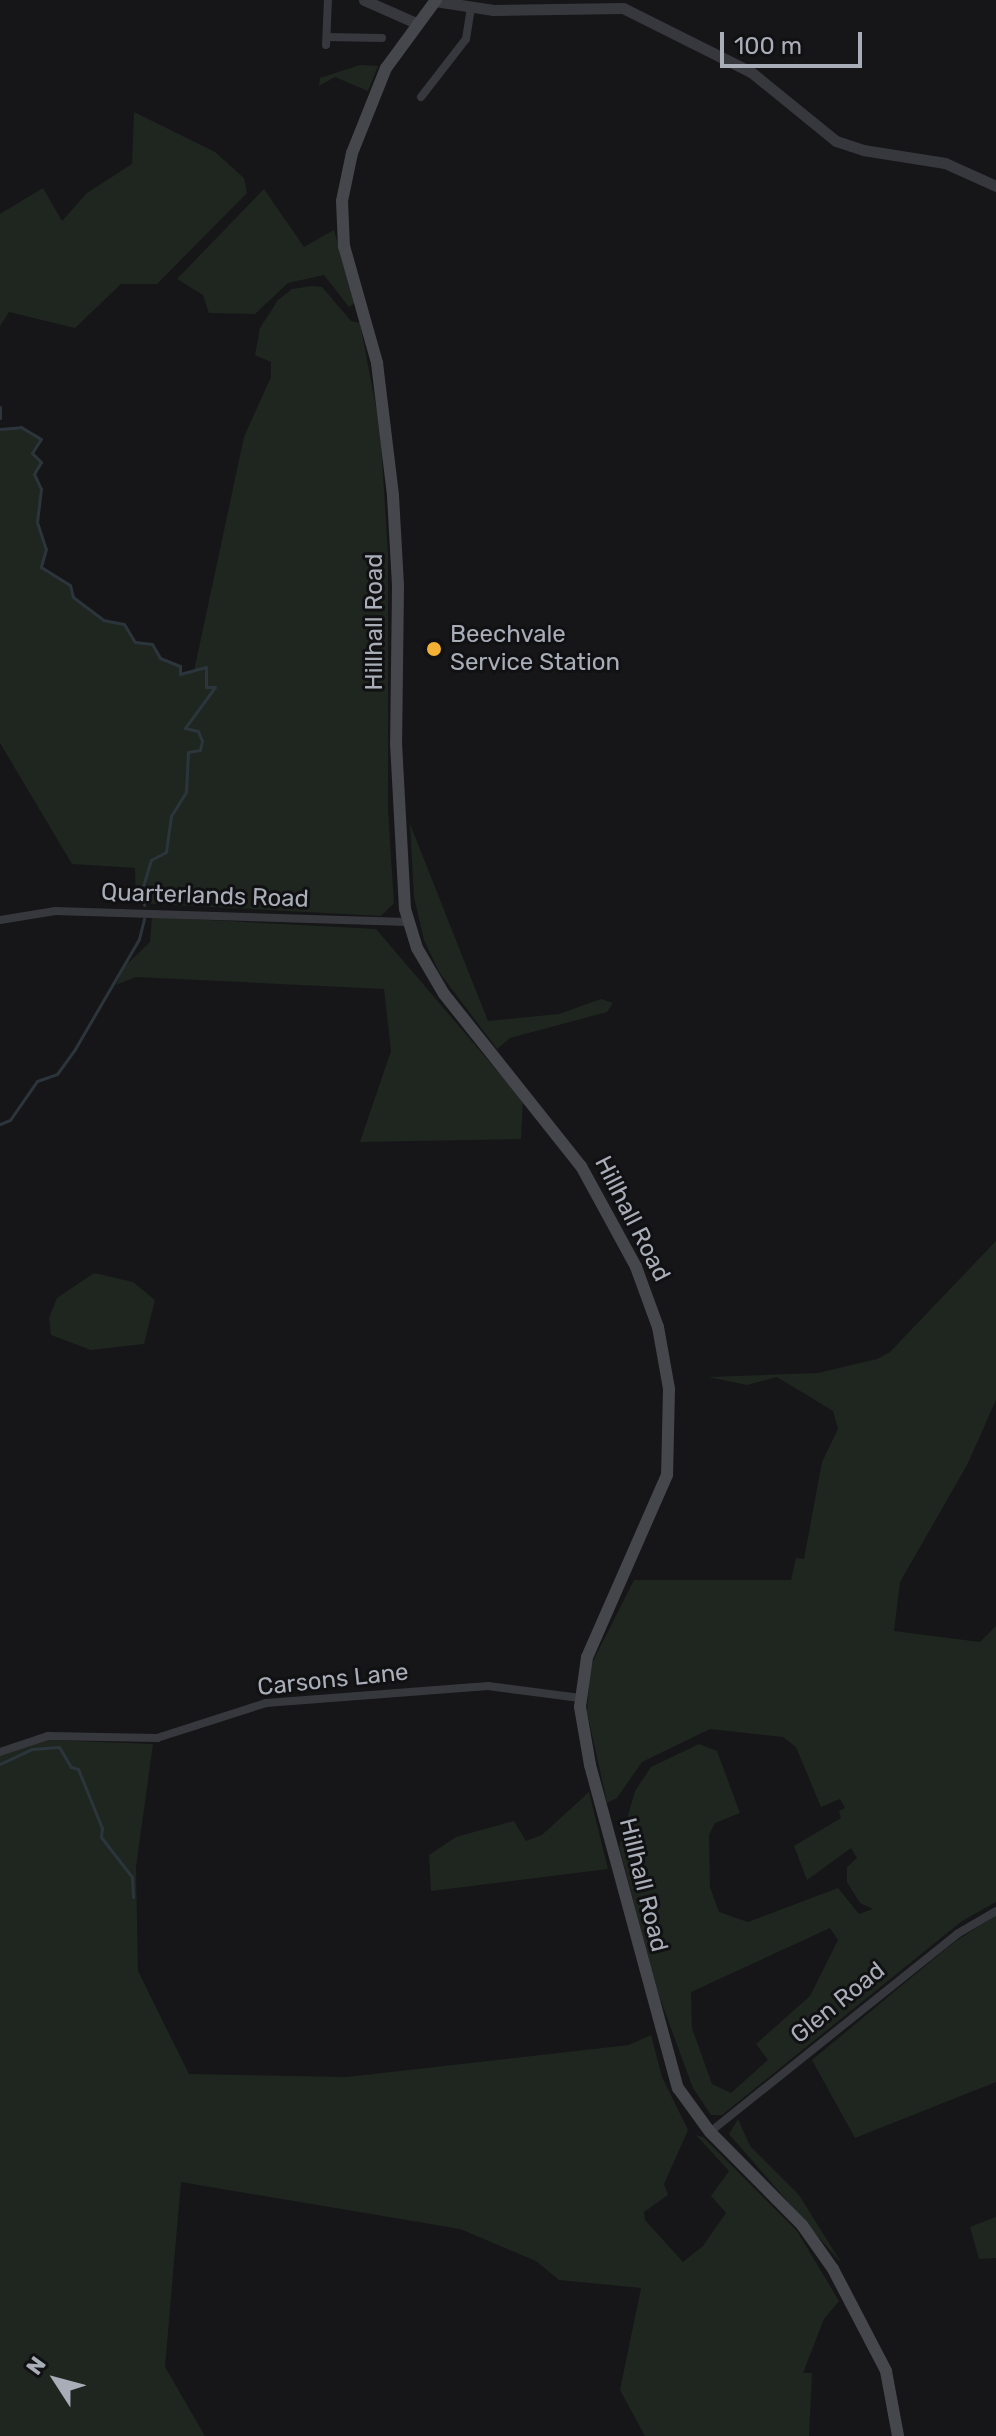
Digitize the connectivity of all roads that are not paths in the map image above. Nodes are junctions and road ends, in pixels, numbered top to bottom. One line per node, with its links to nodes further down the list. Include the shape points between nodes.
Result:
1 (328, 0): 6 (street, via 327,41)
2 (364, 0): 5 (street)
3 (436, 1): 4 (street); 5 (main road, Hillhall Road)
4 (471, 8): 7 (street, via 466,39); 8 (street, via 623,8 751,72 836,141 945,163)
5 (416, 23): 10 (main road, Hillhall Road, via 386,68 352,153 342,201 344,246 377,363 393,496 396,743)
6 (382, 38)
7 (421, 97)
8 (996, 186)
9 (0, 920): 10 (street, Quarterlands Road, via 55,911)
10 (408, 922): 11 (main road, Hillhall Road, via 444,994 581,1166 636,1267 658,1327 669,1389 667,1475 593,1639)
11 (580, 1698): 12 (street, Carsons Lane, via 488,1686 266,1703 157,1738 48,1736); 14 (main road, Hillhall Road, via 590,1765 665,2055 678,2088)
12 (0, 1752)
13 (996, 1911): 14 (street, Glen Road, via 957,1934)
14 (710, 2132): 15 (main road, Hillhall Road, via 802,2225 833,2269 886,2371)
15 (898, 2436)

